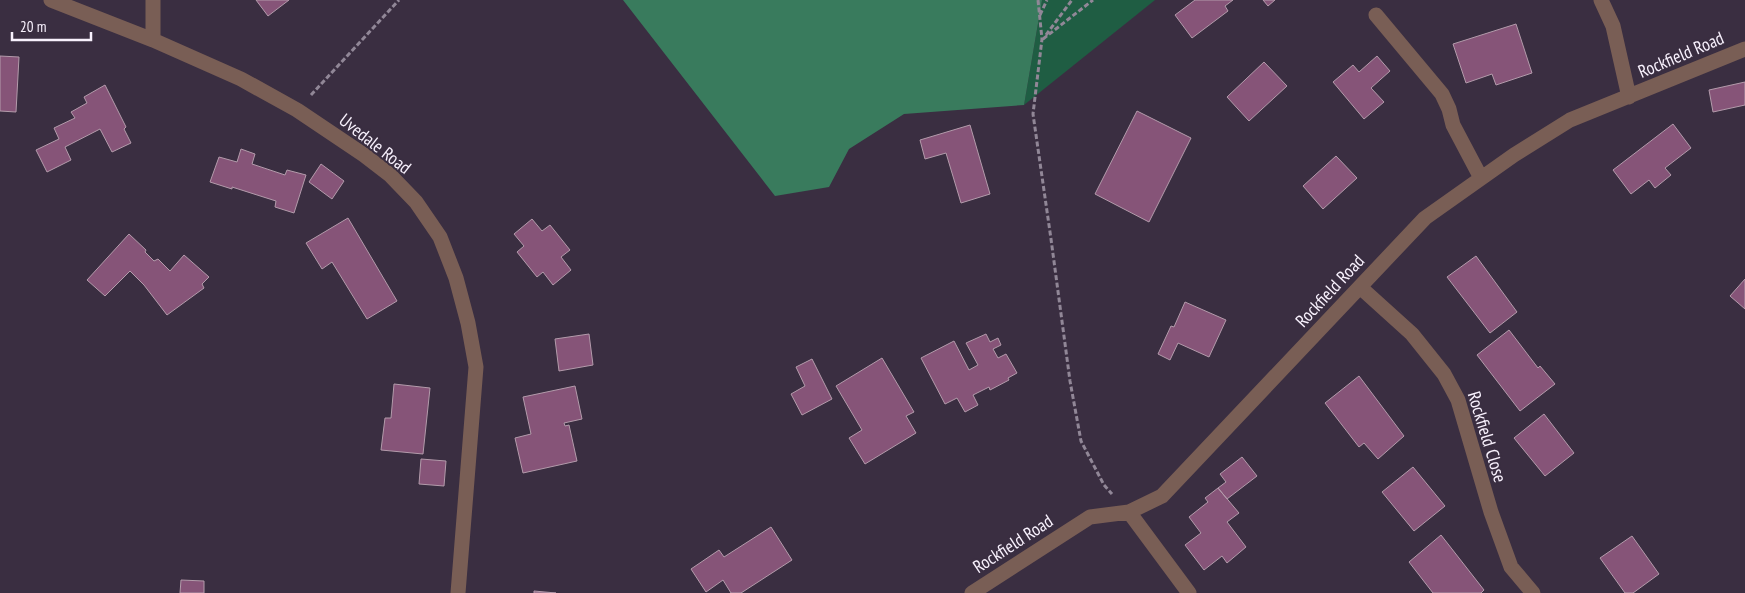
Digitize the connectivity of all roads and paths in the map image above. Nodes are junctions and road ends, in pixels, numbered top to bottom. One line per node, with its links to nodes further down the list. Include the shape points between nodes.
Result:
1 (51, 0): 12 (street, Uvedale Road)
2 (153, 0): 12 (street)
3 (399, 0): 15 (path)
4 (1038, 0): 10 (path)
5 (1047, 0): 10 (path)
6 (1072, 0): 11 (path)
7 (1093, 0): 11 (path)
8 (1601, 0): 14 (street, via 1613,26)
9 (1376, 14): 16 (street, via 1442,94 1453,125)
10 (1040, 16): 11 (path)
11 (1042, 39): 18 (path, via 1032,114 1070,381 1081,440 1104,485)
12 (153, 40): 15 (street, Uvedale Road, via 241,79)
13 (1745, 49): 14 (street, Rockfield Road)
14 (1629, 97): 16 (street, Rockfield Road, via 1570,120)
15 (297, 110): 19 (street, Uvedale Road, via 390,175 416,202 440,237 456,278 476,368)
16 (1481, 178): 17 (street, Rockfield Road, via 1425,218)
17 (1360, 286): 18 (street, Rockfield Road, via 1162,496); 22 (street, Rockfield Close, via 1412,334 1444,374 1458,400 1490,512 1511,567)
18 (1129, 512): 20 (street, Rockfield Road, via 1090,517); 21 (street)
19 (458, 593)
20 (972, 593)
21 (1189, 593)
22 (1534, 593)

